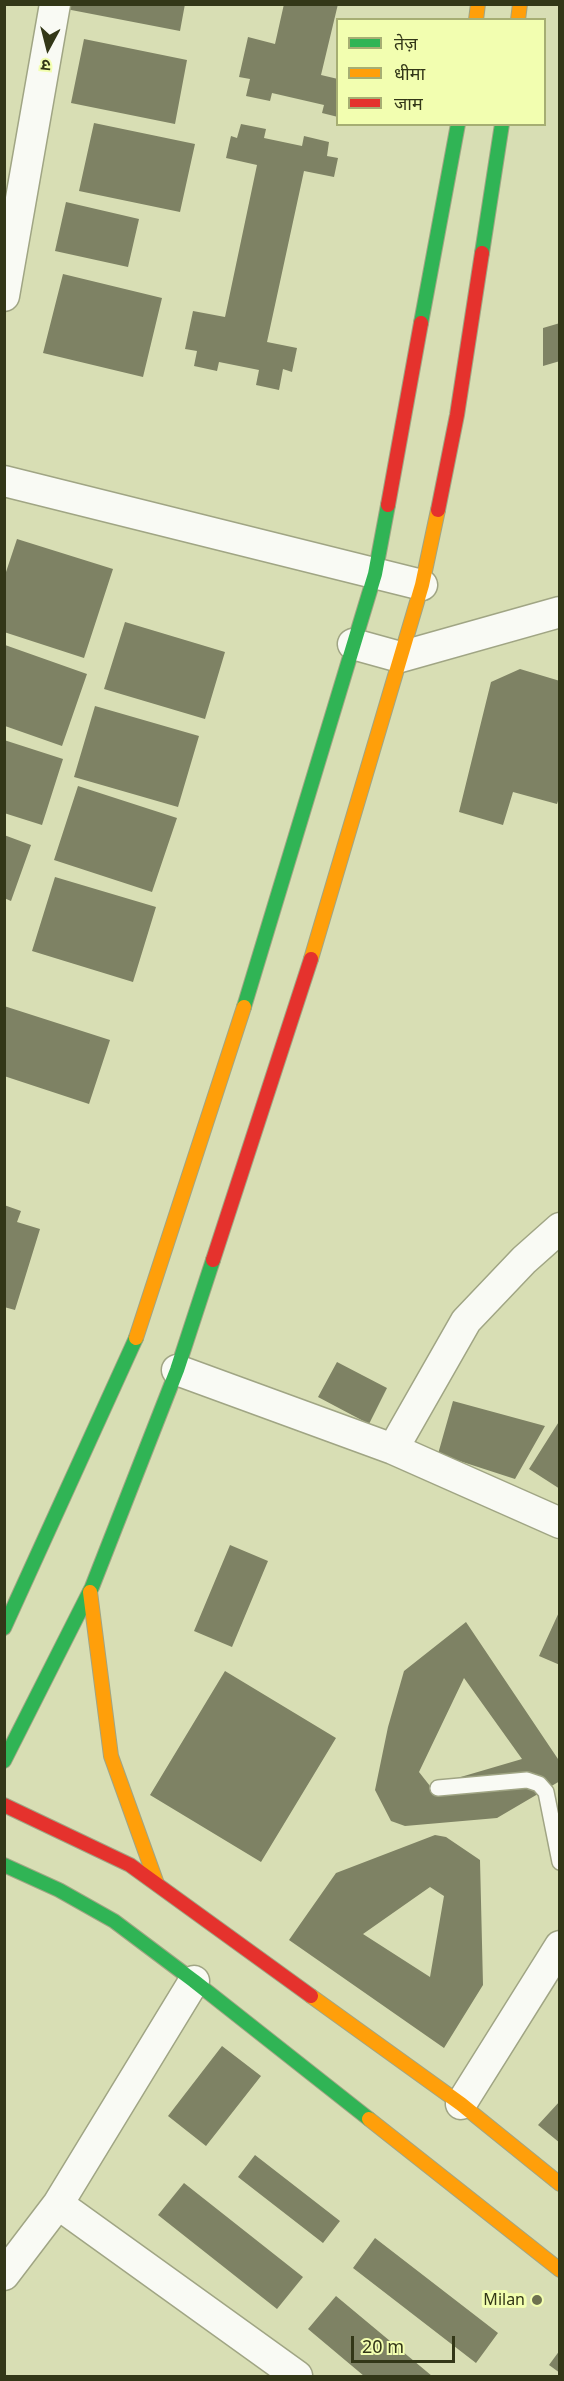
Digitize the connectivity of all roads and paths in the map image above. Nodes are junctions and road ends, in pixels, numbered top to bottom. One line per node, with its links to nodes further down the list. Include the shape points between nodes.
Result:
1 (55, 4): 4 (street)
2 (458, 126): 6 (main road)
3 (502, 126): 7 (main road, via 457,414)
4 (4, 296)
5 (4, 481): 6 (street)
6 (375, 574): 7 (street); 9 (main road)
7 (422, 585): 10 (main road)
8 (560, 612): 10 (street)
9 (353, 644): 10 (street); 16 (main road, via 236,1032 136,1339)
10 (400, 657): 12 (main road, via 325,916)
11 (560, 1228): 13 (street, via 466,1321)
12 (177, 1370): 13 (street); 15 (main road)
13 (393, 1449): 14 (street)
14 (560, 1524)
15 (90, 1592): 17 (main road); 22 (main road, via 111,1756)
16 (4, 1628)
17 (4, 1761)
18 (438, 1788): 20 (lane, via 527,1780 538,1784 546,1792)
19 (4, 1805): 22 (main road, via 130,1865)
20 (560, 1862)
21 (4, 1865): 24 (main road, via 114,1921)
22 (157, 1884): 25 (main road)
23 (555, 1963): 25 (street)
24 (194, 1981): 27 (street); 28 (main road)
25 (461, 2104): 26 (main road)
26 (560, 2184)
27 (58, 2204): 29 (street); 30 (street)
28 (560, 2270)
29 (4, 2275)
30 (297, 2376)

